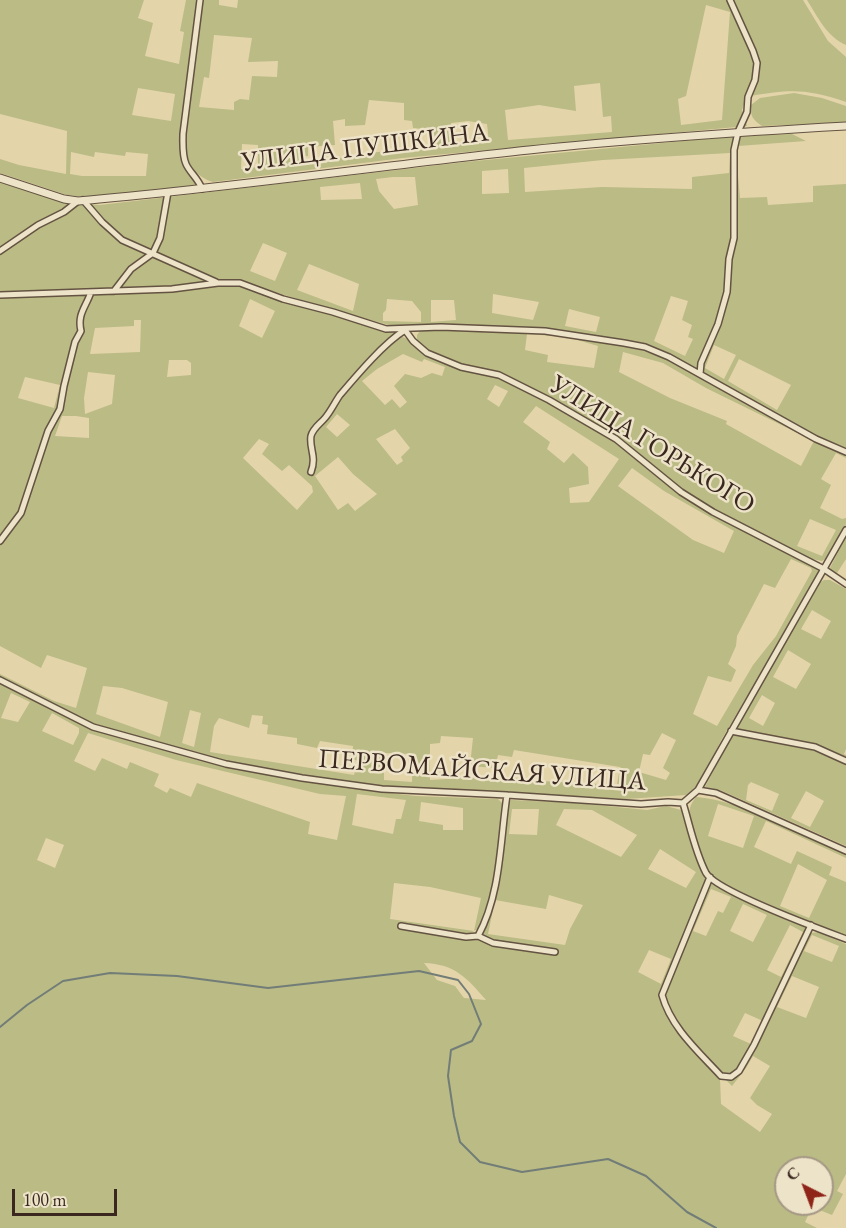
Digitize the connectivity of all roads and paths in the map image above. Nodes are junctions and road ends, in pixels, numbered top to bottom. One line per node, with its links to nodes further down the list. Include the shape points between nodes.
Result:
1 (200, 0): 6 (street, via 183,152)
2 (730, 0): 4 (street, via 757,63 747,112)
3 (846, 126): 4 (street, УЛИЦА ПУШКИНА)
4 (738, 132): 6 (street, УЛИЦА ПУШКИНА, via 530,150); 16 (street, via 734,150 734,238 727,292)
5 (0, 178): 8 (street, УЛИЦА ПУШКИНА)
6 (202, 189): 7 (street, УЛИЦА ПУШКИНА)
7 (168, 192): 8 (street, УЛИЦА ПУШКИНА); 10 (street, via 160,238)
8 (80, 201): 9 (street); 10 (street, via 122,240)
9 (0, 251)
10 (153, 253): 11 (street); 12 (street, via 131,269)
11 (218, 283): 12 (street); 15 (street, via 240,283 386,329)
12 (114, 291): 13 (street)
13 (92, 292): 14 (street); 20 (street, via 80,313 81,331 60,409 48,431 21,513)
14 (0, 296)
15 (405, 330): 16 (street, via 441,327 586,336 645,347); 18 (street, via 385,346 315,428 311,437 315,462); 21 (street, УЛИЦА ГОРЬКОГО, via 428,353 461,367 500,375 549,400 616,439 681,492 713,512)
16 (700, 374): 17 (street)
17 (846, 452)
18 (311, 472)
19 (846, 530): 21 (street)
20 (0, 541)
21 (824, 569): 22 (street, УЛИЦА ГОРЬКОГО); 24 (street)
22 (846, 584)
23 (0, 680): 27 (street, ПЕРВОМАЙСКАЯ УЛИЦА, via 93,727 226,764 382,789)
24 (731, 731): 25 (street, via 815,747); 26 (street)
25 (846, 761)
26 (698, 790): 28 (street); 29 (street, via 716,793)
27 (507, 795): 28 (street, ПЕРВОМАЙСКАЯ УЛИЦА); 33 (street, via 493,893)
28 (683, 803): 30 (street, ПЕРВОМАЙСКАЯ УЛИЦА)
29 (846, 851)
30 (710, 877): 31 (street, via 736,894); 31 (street, via 662,995 681,1031 721,1076 731,1077 739,1071)
31 (811, 925): 34 (street)
32 (401, 926): 33 (street)
33 (478, 936): 35 (street, via 493,943)
34 (846, 939)
35 (555, 952)

